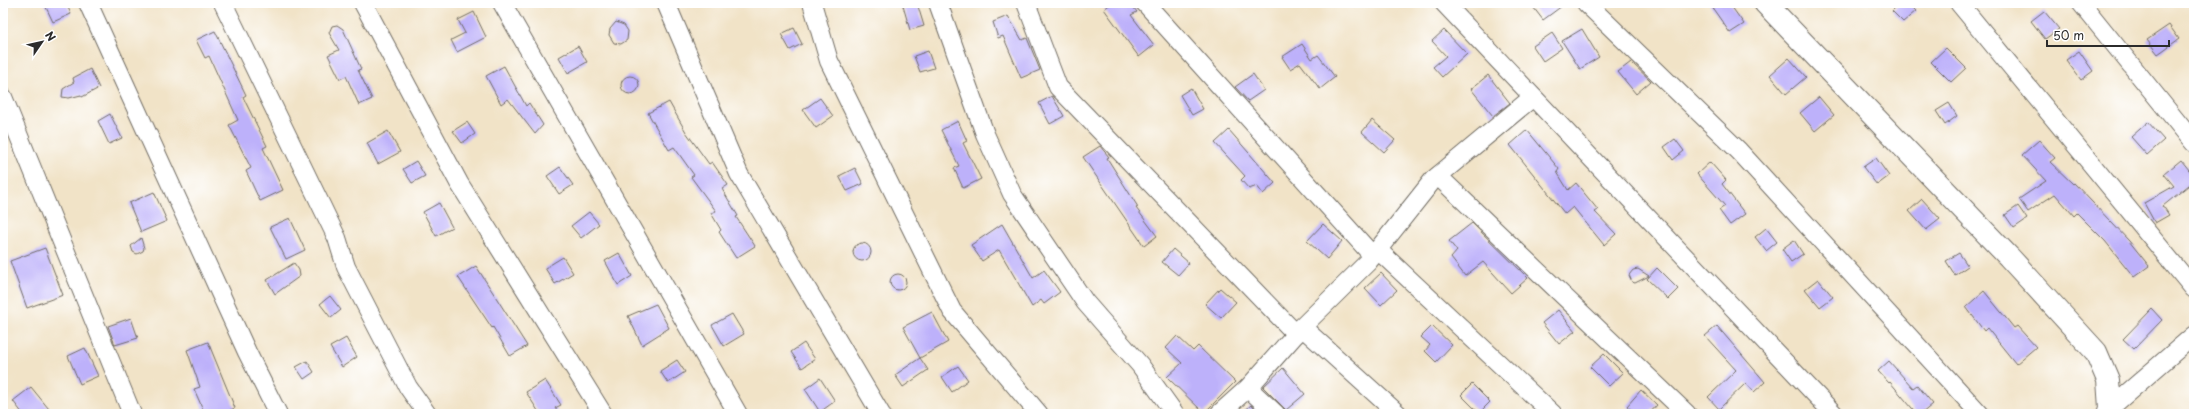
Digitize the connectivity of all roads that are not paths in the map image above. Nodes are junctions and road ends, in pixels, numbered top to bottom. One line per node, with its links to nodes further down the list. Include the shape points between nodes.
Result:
1 (88, 3): 26 (street)
2 (223, 3): 27 (street, via 337,238 346,267 408,387)
3 (363, 3): 28 (street, via 459,183)
4 (502, 3): 29 (street)
5 (666, 3): 30 (street, via 739,174)
6 (812, 3): 31 (street, via 829,61 952,311)
7 (938, 3): 32 (street, via 985,134 1012,194 1085,302 1140,365)
8 (1026, 3): 21 (street, via 1058,87)
9 (1145, 3): 19 (street)
10 (1444, 3): 16 (street)
11 (1586, 3): 39 (street, via 1739,151)
12 (1765, 3): 24 (street, via 2009,257 2096,352 2108,380)
13 (1959, 3): 20 (street)
14 (2081, 3): 17 (street)
15 (3, 97): 25 (street)
16 (1533, 97): 18 (street); 38 (street)
17 (2194, 143)
18 (1438, 176): 19 (street); 37 (street)
19 (1375, 253): 21 (street); 36 (street)
20 (2194, 289)
21 (1299, 331): 23 (street); 35 (street)
22 (2194, 335): 24 (street)
23 (1248, 388): 33 (street); 34 (street)
24 (2109, 411)
25 (132, 414)
26 (278, 414)
27 (427, 414)
28 (602, 414)
29 (738, 414)
30 (881, 414)
31 (1039, 414)
32 (1175, 414)
33 (1219, 414)
34 (1276, 414)
35 (1398, 414)
36 (1553, 414)
37 (1687, 414)
38 (1834, 414)
39 (1980, 414)

